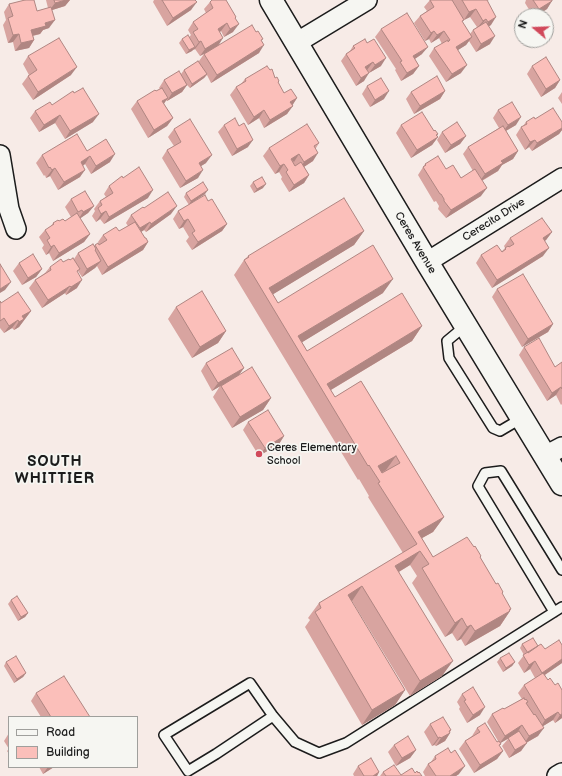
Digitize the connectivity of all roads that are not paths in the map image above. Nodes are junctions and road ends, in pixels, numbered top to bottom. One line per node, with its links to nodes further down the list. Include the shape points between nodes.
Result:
1 (271, 0): 3 (street, Ceres Avenue)
2 (367, 0): 3 (street)
3 (296, 43): 7 (street, Ceres Avenue)
4 (0, 155): 6 (street, via 9,209)
5 (562, 178): 7 (street, Cerecita Drive)
6 (16, 229)
7 (427, 262): 8 (street, Ceres Avenue)
8 (465, 326): 9 (street, Ceres Avenue); 9 (lane, via 447,341 449,358 493,428 500,431)
9 (522, 418): 10 (street, Ceres Avenue)
10 (554, 451): 11 (street, Ceres Avenue)
11 (562, 484)
12 (562, 570): 13 (lane, via 501,471 485,473 478,486)
13 (558, 609): 14 (lane, via 346,743 319,753 295,742)
14 (273, 716): 14 (lane, via 188,771 164,735 250,683)
15 (562, 773): 16 (street)
16 (557, 776)

